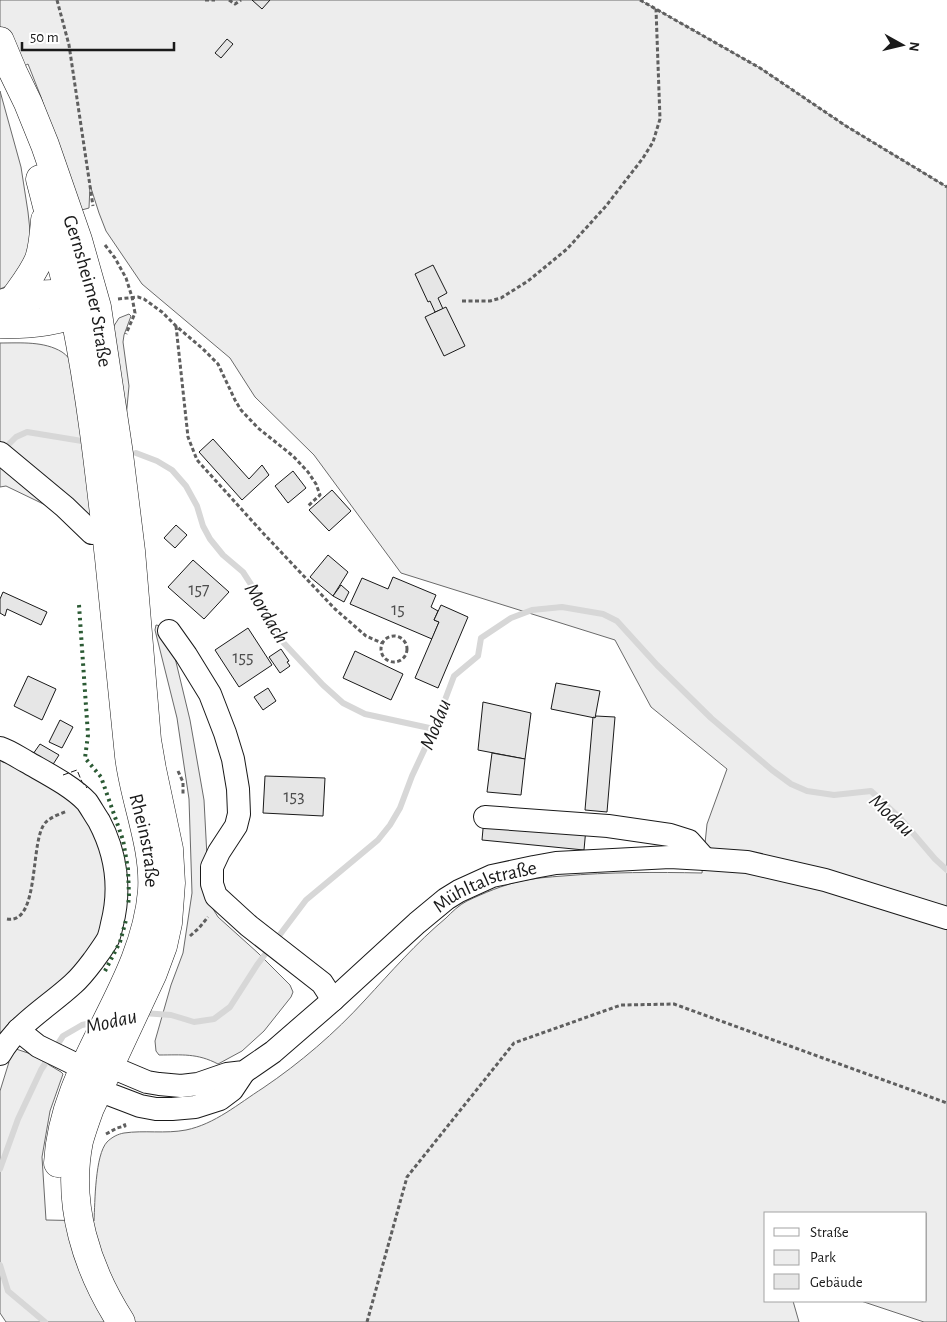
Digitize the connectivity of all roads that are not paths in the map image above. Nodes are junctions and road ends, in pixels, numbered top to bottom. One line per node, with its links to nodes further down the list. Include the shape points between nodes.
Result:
1 (0, 41): 2 (main road, Gernsheimer Straße)
2 (13, 72): 3 (main road, Gernsheimer Straße); 5 (main road, Gernsheimer Straße, via 28,103 78,240)
3 (46, 203): 4 (main road, via 38,260 32,274); 5 (main road, Gernsheimer Straße)
4 (6, 302): 5 (main road, via 48,294)
5 (80, 306): 6 (main road, via 45,323); 8 (main road, Gernsheimer Straße)
6 (0, 324)
7 (0, 453): 8 (street, via 65,508)
8 (108, 527): 17 (main road, Rheinstraße, via 130,764 149,848 152,891 134,962 95,1044); 17 (main road, Rheinstraße, via 134,572 147,740 170,849 171,870 166,935 154,973 124,1037)
9 (168, 631): 14 (street, via 210,694 225,733 239,794 236,826 212,868 216,896)
10 (0, 748): 15 (street, Rheinstraße, via 60,782 88,803 112,850 116,884 116,909 109,938 95,959 75,982)
11 (485, 817): 12 (street, via 608,826 670,835 689,841)
12 (705, 858): 13 (street, Mühltalstraße, via 747,862 825,880); 14 (street, Mühltalstraße, via 556,863 492,876 446,899)
13 (947, 918)
14 (327, 992): 17 (street, Mühltalstraße, via 273,1052 244,1072 232,1090 208,1103 184,1108 140,1106)
15 (18, 1030): 16 (street, Rheinstraße); 17 (street, via 38,1046)
16 (0, 1054)
17 (89, 1071): 18 (main road, via 70,1103 63,1127 58,1153 60,1213 71,1251 82,1274); 19 (main road, via 84,1126 78,1146 76,1206 96,1277)
18 (115, 1322)
19 (121, 1322)

